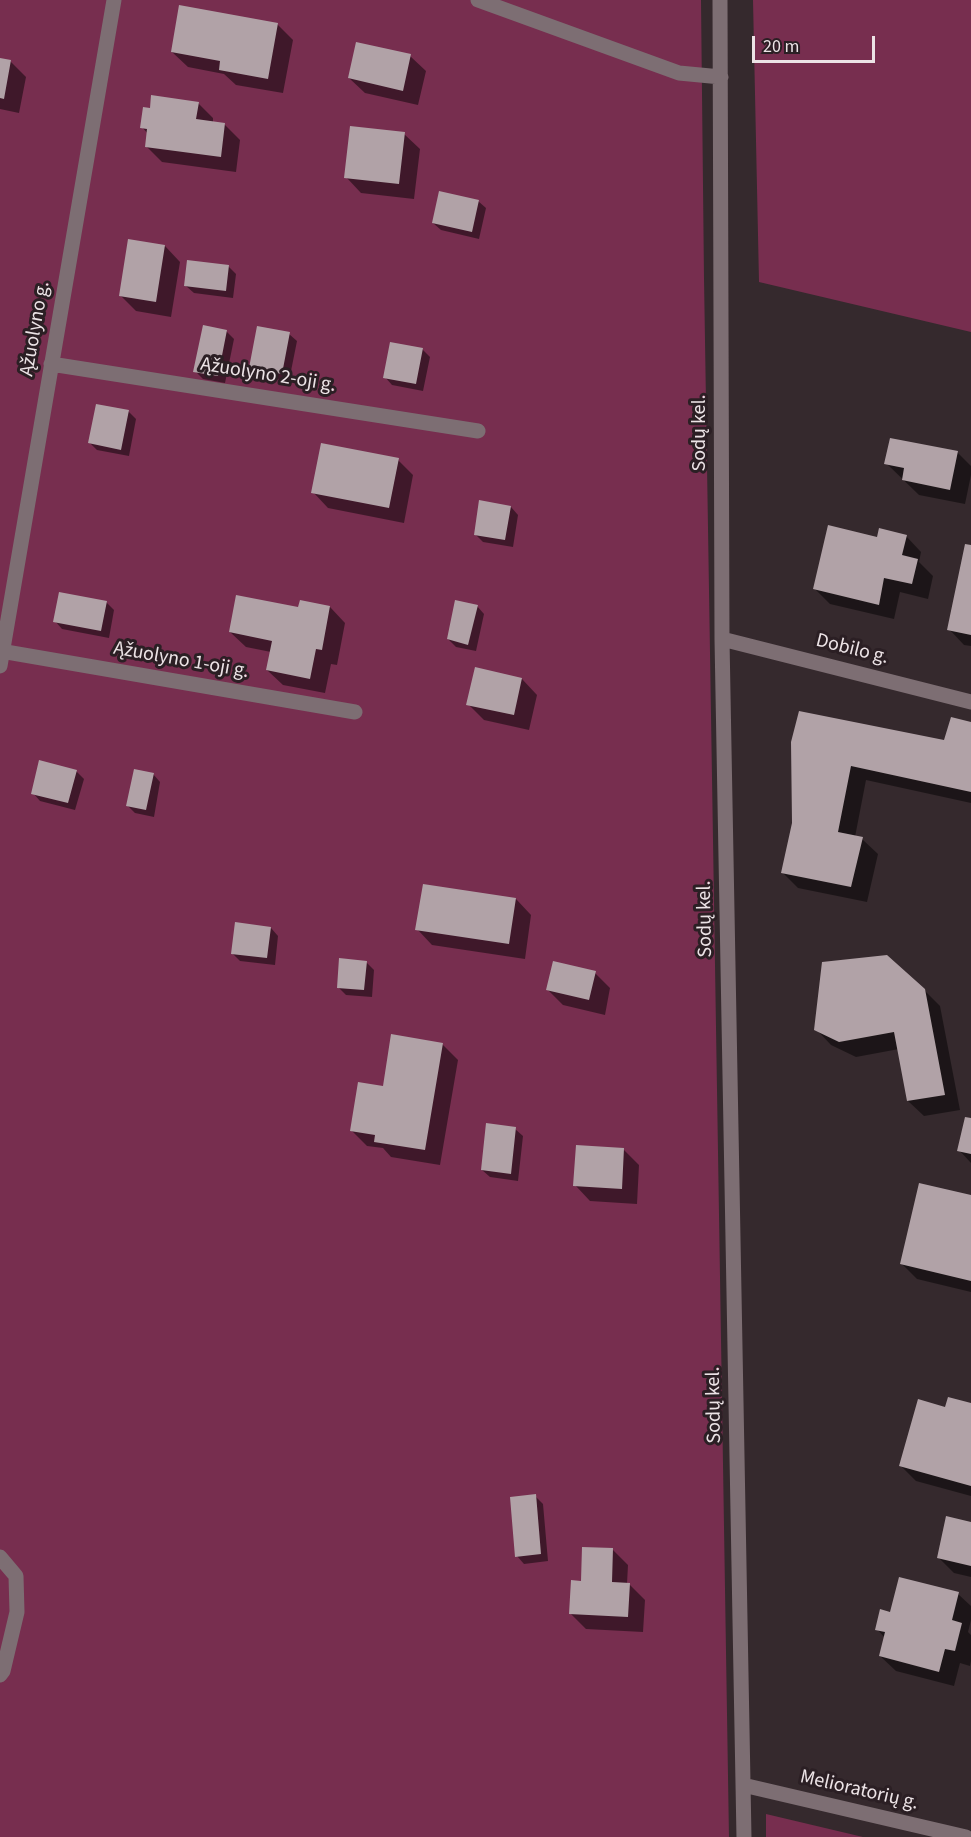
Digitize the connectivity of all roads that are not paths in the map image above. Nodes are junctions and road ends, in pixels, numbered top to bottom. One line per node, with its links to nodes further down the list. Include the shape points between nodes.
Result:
1 (114, 0): 5 (street, Ąžuolyno g.)
2 (478, 0): 4 (street, via 679,73)
3 (720, 0): 4 (street, Sodų kel.)
4 (721, 77): 7 (street, Sodų kel.)
5 (51, 364): 6 (street, Ąžuolyno 2-oji g.); 8 (street, Ąžuolyno g.)
6 (478, 431)
7 (722, 639): 9 (street, Dobilo g.); 13 (street, Sodų kel.)
8 (1, 656): 10 (street, Ąžuolyno 1-oji g.)
9 (971, 702)
10 (355, 712)
11 (0, 1557): 12 (street, via 16,1576 17,1612)
12 (0, 1675)
13 (743, 1785): 14 (street, Sodų kel.); 15 (street, Melioratorių g.)
14 (744, 1837)
15 (966, 1837)

